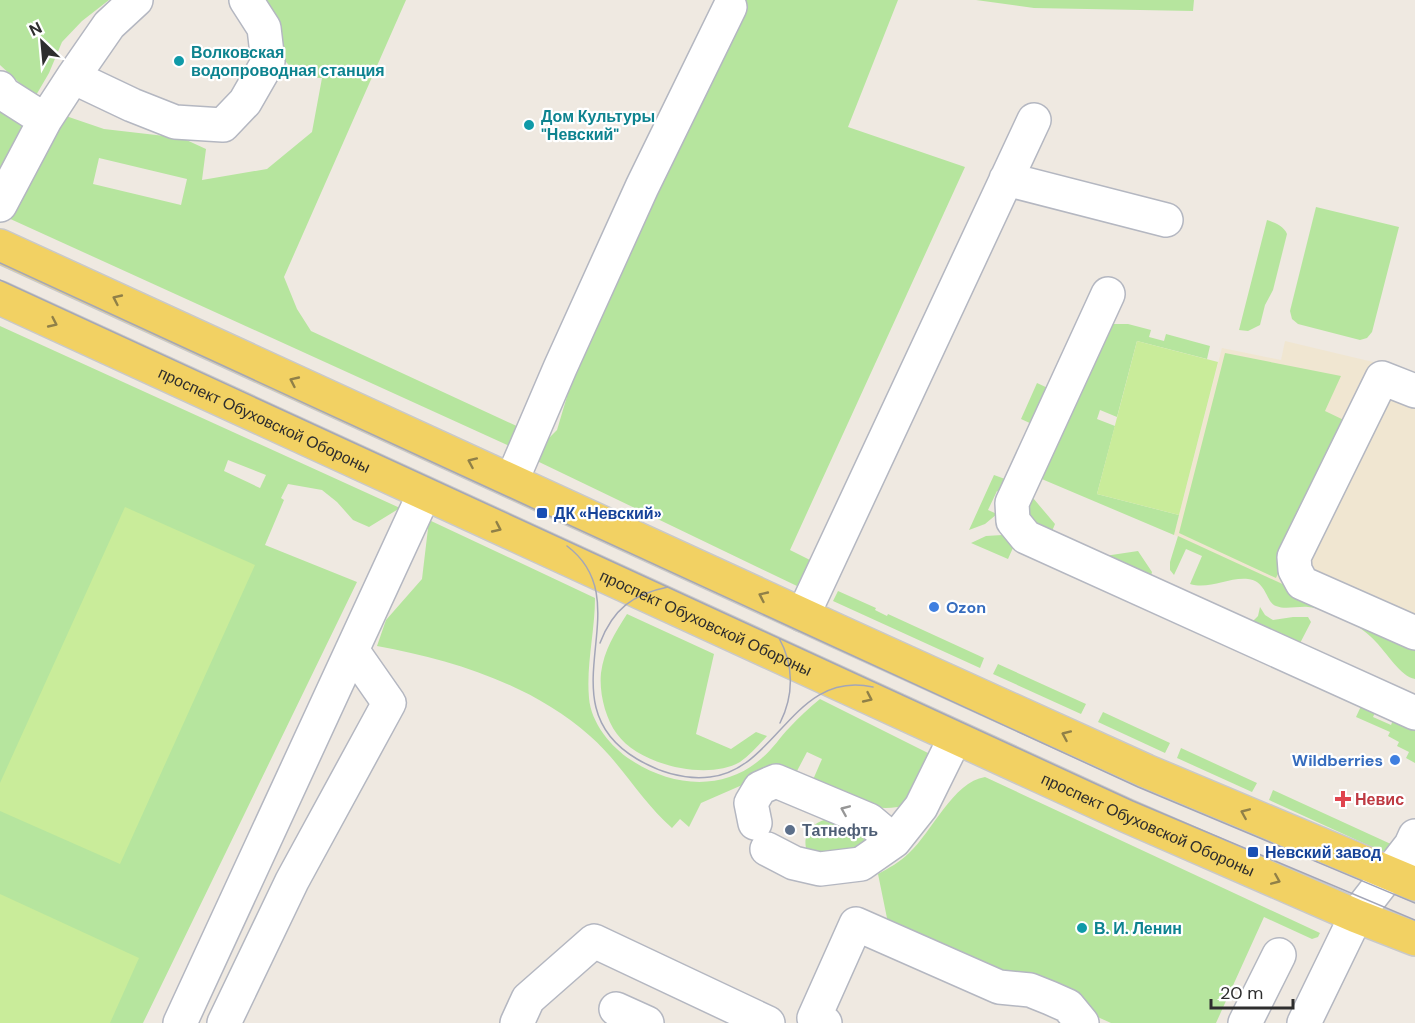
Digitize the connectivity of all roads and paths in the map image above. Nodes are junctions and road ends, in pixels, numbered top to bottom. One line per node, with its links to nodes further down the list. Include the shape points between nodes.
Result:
1 (136, 0): 4 (lane, via 109,25)
2 (246, 0): 4 (lane, via 264,28 267,62 244,102 223,125 175,122)
3 (729, 7): 15 (lane, via 642,187)
4 (73, 76): 6 (lane)
5 (0, 88): 6 (lane)
6 (45, 120): 9 (lane)
7 (1034, 120): 8 (lane)
8 (1006, 179): 10 (lane); 17 (lane)
9 (0, 205)
10 (1166, 220)
11 (0, 246): 15 (main road, one-way to 11)
12 (1108, 294): 20 (lane, via 1012,503 1013,521 1026,537)
13 (0, 298): 16 (main road, проспект Обуховской Обороны, one-way to 16)
14 (1415, 391): 18 (lane, via 1382,378 1294,558 1302,583)
15 (512, 480): 17 (main road, one-way to 15)
16 (424, 494): 19 (lane); 21 (main road, проспект Обуховской Обороны, one-way to 21)
17 (803, 615): 24 (main road, one-way to 17, via 1146,771)
18 (1415, 633)
19 (352, 650): 30 (lane); 31 (lane, via 389,703 292,881)
20 (1415, 713)
21 (956, 738): 23 (lane, via 921,807); 25 (main road, проспект Обуховской Обороны, one-way to 25)
22 (1415, 836): 24 (lane)
23 (894, 841): 23 (lane, one-way to 23, via 869,820 776,781 760,788 751,803 761,836 794,863 820,869 861,864)
24 (1402, 878): 25 (lane)
25 (1356, 916): 26 (main road, проспект Обуховской Обороны); 28 (lane)
26 (1415, 939)
27 (1290, 977): 28 (lane); 37 (lane, via 1279,955); 38 (lane)
28 (1325, 979): 39 (lane)
29 (616, 1009): 33 (lane)
30 (180, 1023)
31 (224, 1023)
32 (517, 1023): 34 (lane, via 528,999 594,941)
33 (647, 1023)
34 (768, 1023)
35 (825, 1023): 36 (lane, via 814,1018 856,924 999,987 1030,990 1059,1002 1068,1006)
36 (1082, 1023)
37 (1245, 1023)
38 (1270, 1023)
39 (1304, 1023)

